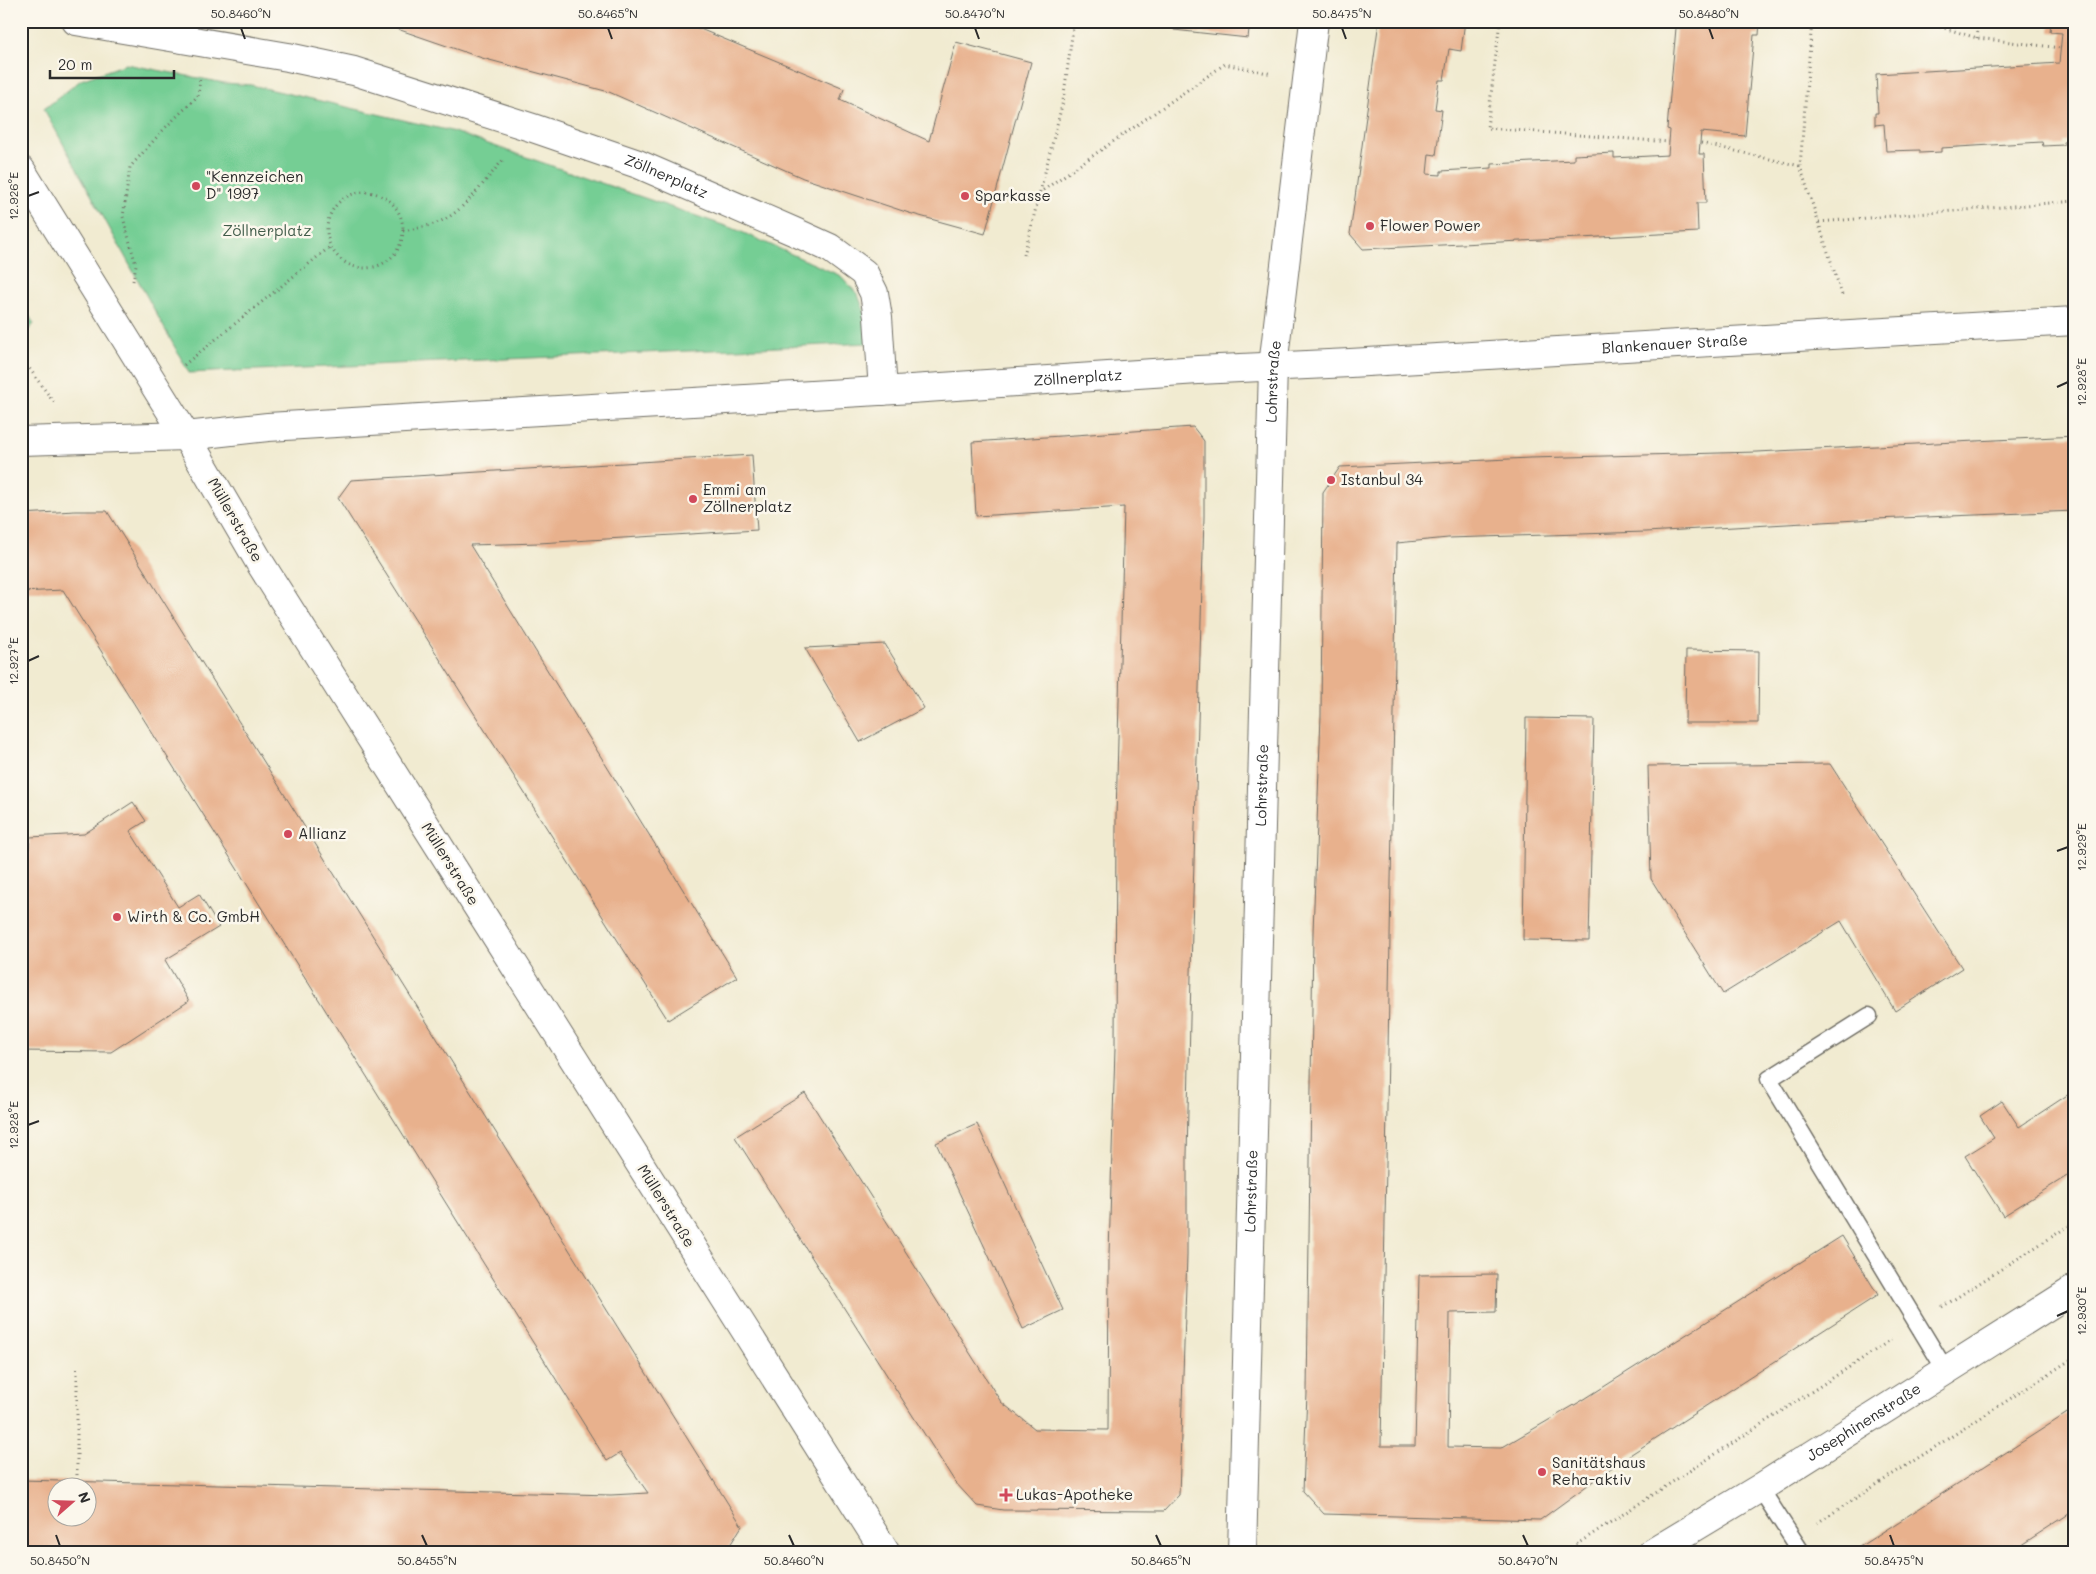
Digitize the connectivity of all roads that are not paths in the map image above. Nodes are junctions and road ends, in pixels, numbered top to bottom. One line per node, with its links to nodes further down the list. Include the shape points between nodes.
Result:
1 (76, 21): 6 (main road, Zöllnerplatz, via 354,71 638,164 830,248 864,273 874,293)
2 (1314, 21): 5 (main road, Lohrstraße)
3 (21, 170): 7 (main road, Müllerstraße)
4 (2075, 320): 5 (main road, Blankenauer Straße)
5 (1273, 366): 6 (main road, Zöllnerplatz); 14 (main road, Lohrstraße)
6 (883, 391): 7 (main road, Zöllnerplatz, via 268,427)
7 (186, 436): 8 (main road, Zöllnerplatz); 13 (main road, Müllerstraße, via 260,563)
8 (21, 441)
9 (1869, 1016): 11 (lane, via 1769,1079)
10 (2075, 1289): 11 (main road, Josephinenstraße)
11 (1946, 1371): 12 (main road, Josephinenstraße)
12 (1760, 1488): 15 (main road, Josephinenstraße); 16 (lane)
13 (886, 1553)
14 (1242, 1553)
15 (1652, 1553)
16 (1802, 1553)

